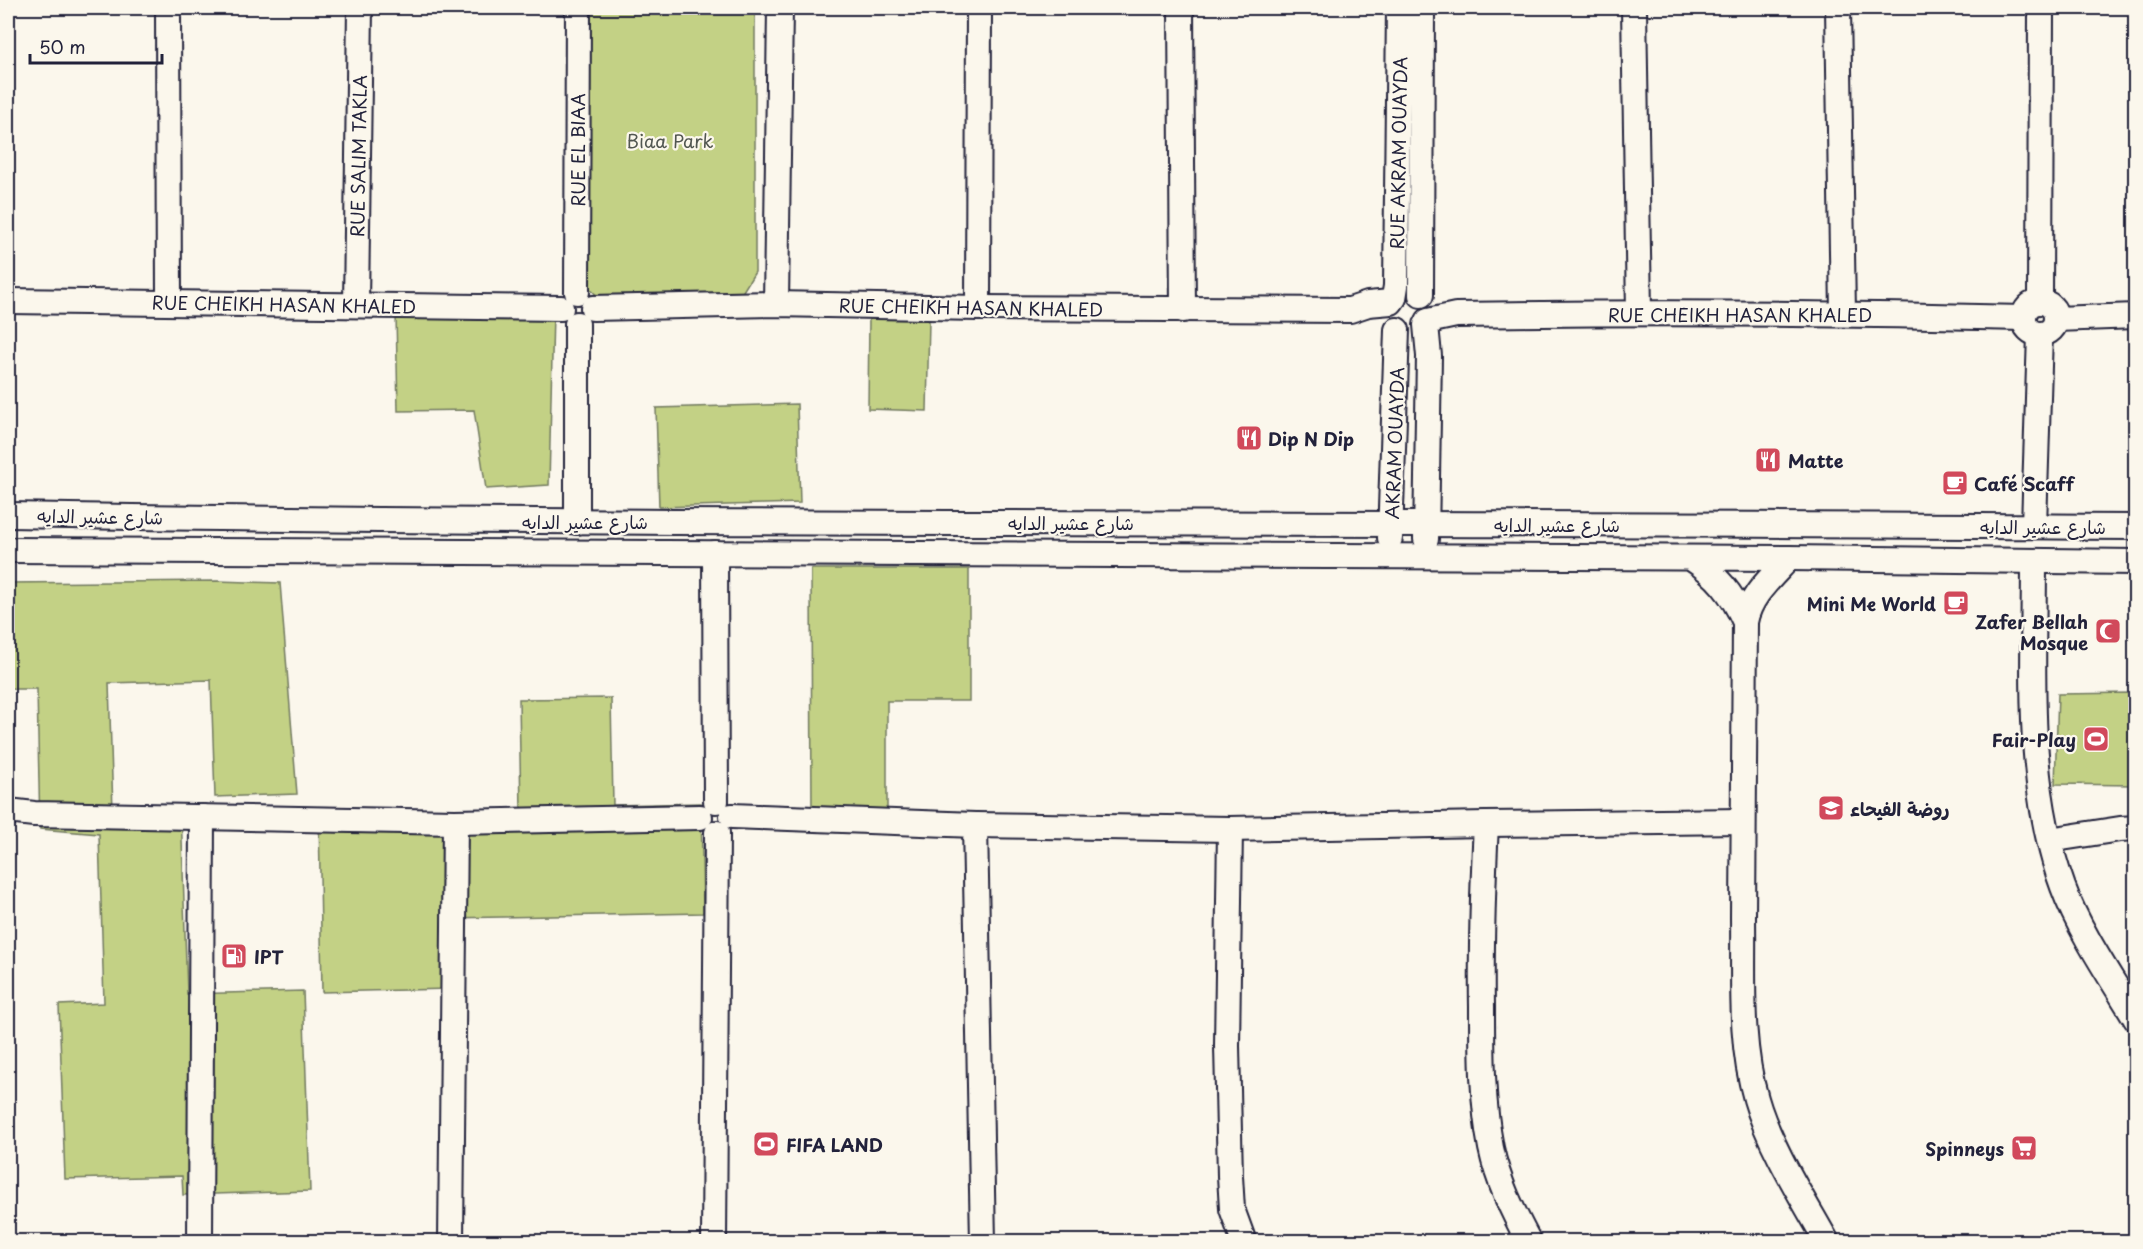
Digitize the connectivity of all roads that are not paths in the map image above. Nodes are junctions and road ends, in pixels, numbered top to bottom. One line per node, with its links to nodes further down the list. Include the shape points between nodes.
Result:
1 (168, 8): 13 (street)
2 (360, 8): 15 (street, RUE SALIM TAKLA)
3 (578, 8): 16 (street, RUE EL BIAA)
4 (780, 8): 14 (street)
5 (979, 8): 17 (street)
6 (1181, 8): 18 (street)
7 (1399, 8): 22 (street, RUE AKRAM OUAYDA)
8 (1422, 8): 19 (street, RUE AKRAM OUAYDA)
9 (1634, 8): 20 (street)
10 (1838, 8): 21 (street)
11 (2041, 8): 24 (street)
12 (8, 301): 13 (street, RUE CHEIKH HASAN KHALED)
13 (169, 302): 15 (street, RUE CHEIKH HASAN KHALED)
14 (776, 303): 16 (street, RUE CHEIKH HASAN KHALED); 17 (street, RUE CHEIKH HASAN KHALED)
15 (356, 304): 16 (street, RUE CHEIKH HASAN KHALED)
16 (577, 308): 26 (street, RUE EL BIAA)
17 (978, 308): 18 (street, RUE CHEIKH HASAN KHALED)
18 (1183, 310): 22 (street, RUE CHEIKH HASAN KHALED, via 1350,310 1368,304)
19 (1426, 311): 20 (street, RUE CHEIKH HASAN KHALED, via 1456,315); 22 (street, via 1407,292); 22 (street, via 1415,332 1407,333); 28 (street, RUE AKRAM OUAYDA)
20 (1639, 312): 21 (street, RUE CHEIKH HASAN KHALED)
21 (1843, 313): 24 (street, RUE CHEIKH HASAN KHALED)
22 (1394, 314): 27 (street, AKRAM OUAYDA)
23 (2136, 316): 24 (street, RUE CHEIKH HASAN KHALED)
24 (2040, 318): 29 (street)
25 (8, 515): 26 (street, شارع عشير الدايه)
26 (577, 522): 27 (street, شارع عشير الدايه)
27 (1391, 523): 28 (street, شارع عشير الدايه); 33 (street, AKRAM OUAYDA)
28 (1428, 523): 29 (street, شارع عشير الدايه); 34 (street, RUE AKRAM OUAYDA)
29 (2034, 526): 30 (street, شارع عشير الدايه)
30 (2136, 527)
31 (8, 550): 32 (street, شارع عشير الدايه)
32 (715, 553): 33 (street, شارع عشير الدايه); 43 (street)
33 (1389, 556): 34 (street, شارع عشير الدايه)
34 (1425, 556): 35 (street, شارع عشير الدايه)
35 (1691, 558): 36 (street, شارع عشير الدايه); 39 (street, via 1724,584)
36 (1789, 558): 37 (street, شارع عشير الدايه); 39 (street, via 1758,593)
37 (2034, 562): 38 (street, شارع عشير الدايه); 51 (street, via 2035,747)
38 (2136, 562)
39 (1745, 622): 45 (street)
40 (8, 811): 41 (street)
41 (34, 814): 42 (street); 44 (street)
42 (8, 816)
43 (716, 817): 46 (street); 48 (street); 55 (street)
44 (202, 818): 46 (street); 53 (street)
45 (1743, 821): 47 (street); 59 (street, via 1744,1000 1750,1072 1769,1133)
46 (455, 822): 54 (street)
47 (1486, 824): 50 (street); 58 (street, via 1481,925 1484,1097 1491,1149 1507,1199)
48 (975, 825): 50 (street); 56 (street)
49 (2136, 828): 51 (street)
50 (1230, 830): 57 (street, via 1230,1176 1232,1209)
51 (2049, 840): 52 (street, via 2064,889 2088,939)
52 (2136, 1019)
53 (200, 1242)
54 (452, 1242)
55 (714, 1242)
56 (983, 1242)
57 (1245, 1242)
58 (1528, 1242)
59 (1827, 1242)

